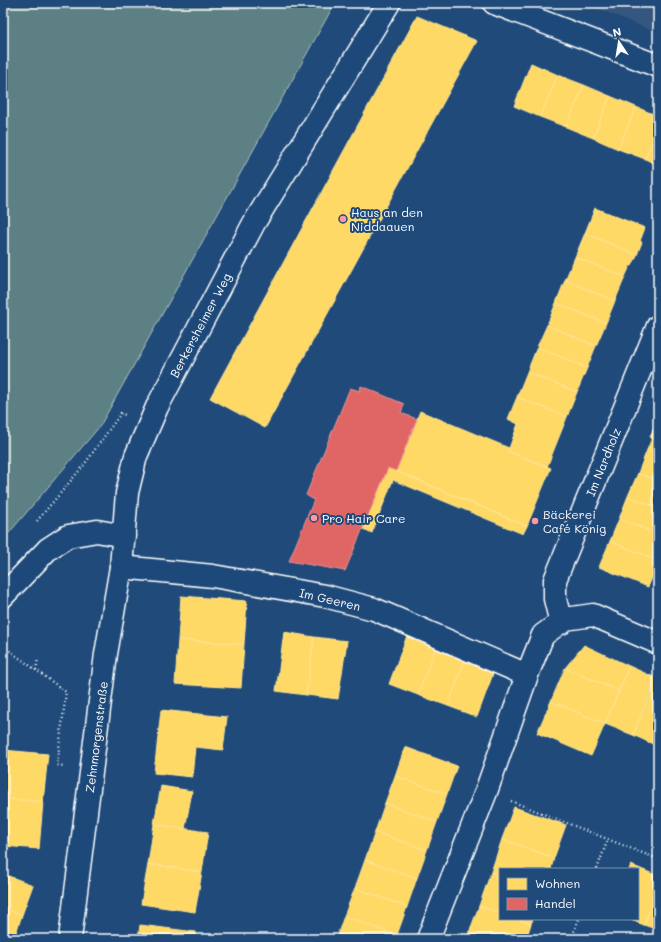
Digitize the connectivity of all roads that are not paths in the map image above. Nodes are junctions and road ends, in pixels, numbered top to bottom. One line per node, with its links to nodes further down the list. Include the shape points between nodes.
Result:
1 (389, 3): 5 (street, Berkersheimer Weg, via 254,223 157,406 136,456 127,493)
2 (494, 3): 3 (street)
3 (658, 66)
4 (658, 326): 8 (street, Im Nardholz, via 555,580 555,599)
5 (124, 536): 6 (street, Zehnmorgenstraße); 7 (street, via 97,531 68,536 48,549)
6 (121, 567): 10 (street, Im Geeren, via 213,576 325,596 367,607); 11 (street, Zehnmorgenstraße, via 106,654)
7 (3, 596)
8 (561, 623): 9 (street, via 593,615); 10 (street, via 543,635)
9 (658, 643)
10 (527, 676): 12 (street, via 486,792)
11 (70, 939)
12 (428, 939)

